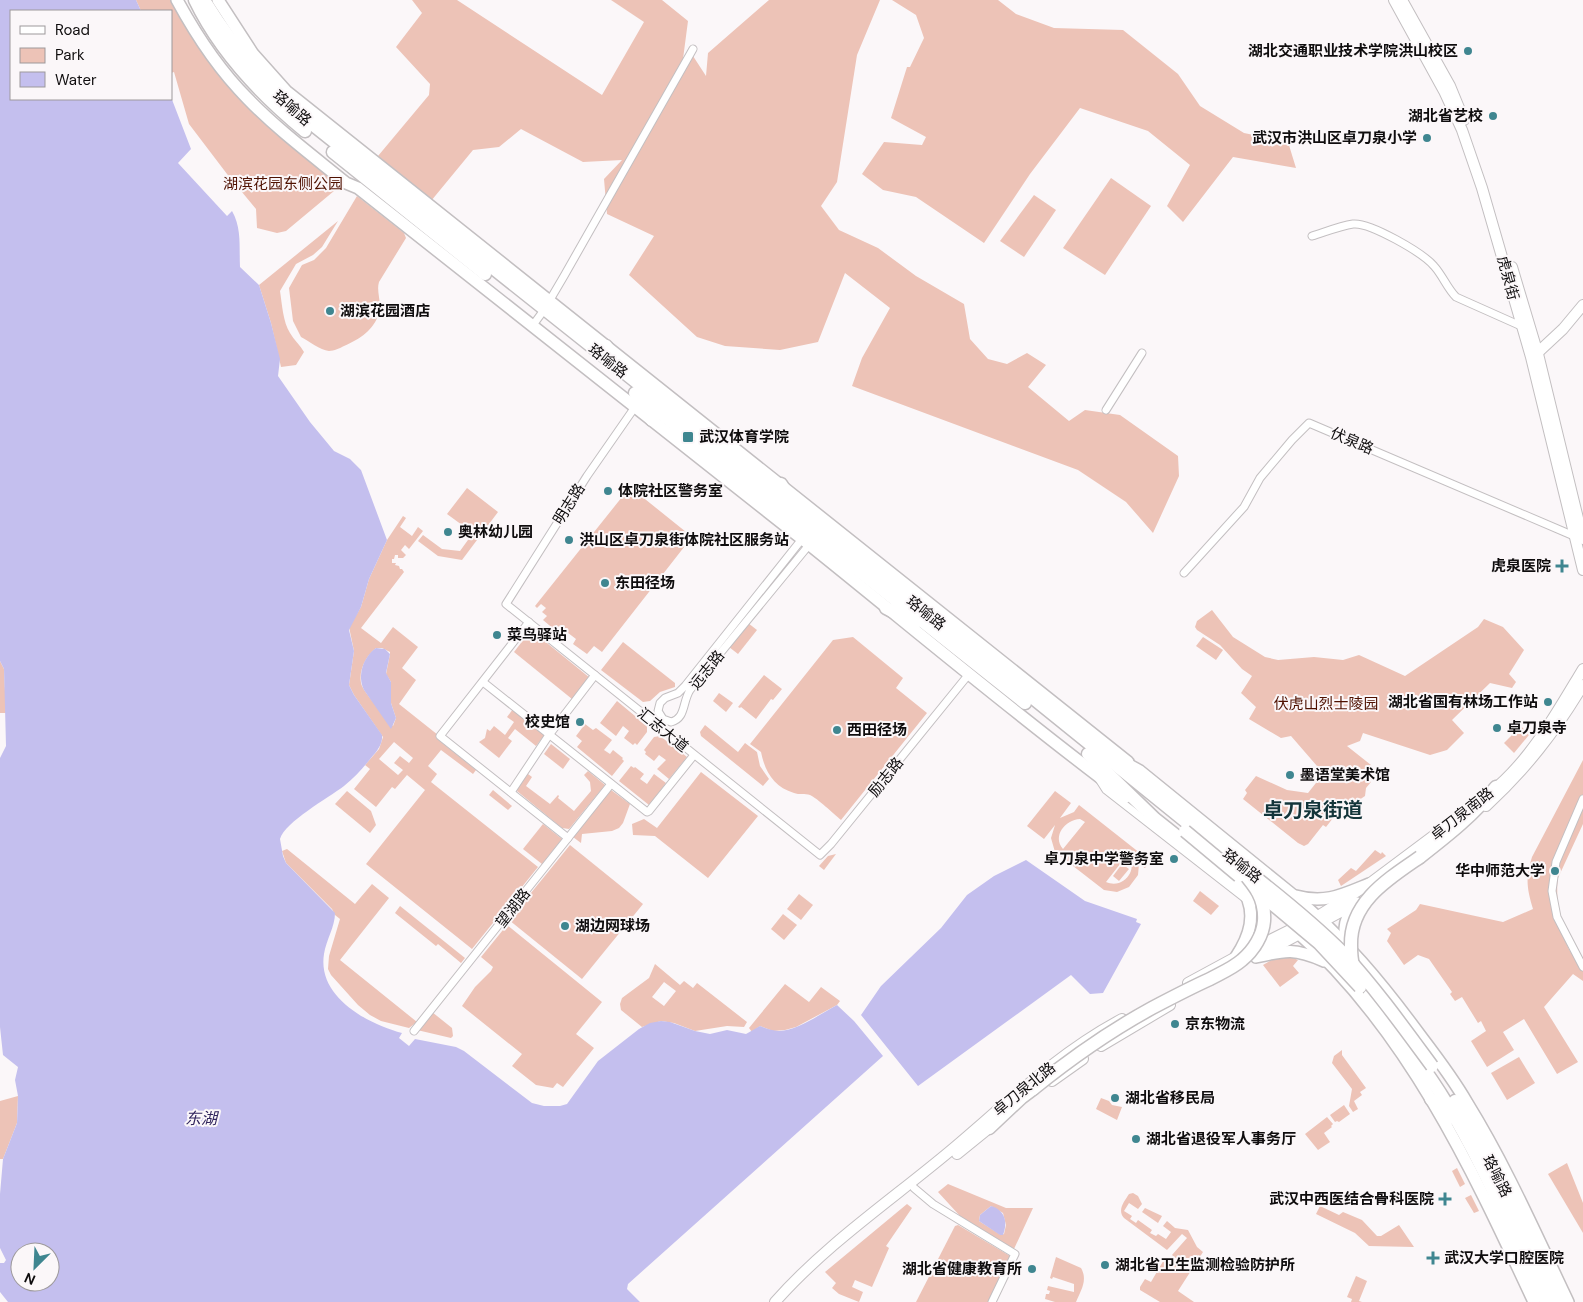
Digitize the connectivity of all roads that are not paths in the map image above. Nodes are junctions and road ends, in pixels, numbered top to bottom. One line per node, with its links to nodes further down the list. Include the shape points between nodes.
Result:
1 (177, 0): 12 (main road, via 225,73 270,120 346,183)
2 (195, 0): 12 (highway, 珞喻路, via 234,61 274,104)
3 (204, 0): 8 (highway, 珞喻路, via 244,59 281,99)
4 (218, 0): 9 (main road, via 253,54 286,91)
5 (1394, 0): 13 (main road, 虎泉街, via 1462,130 1502,254)
6 (1402, 0): 16 (main road, 虎泉街, via 1450,86 1468,128 1488,184)
7 (693, 49): 12 (street)
8 (418, 208): 9 (highway); 12 (highway, 珞喻路)
9 (451, 222): 12 (main road)
10 (1312, 236): 13 (street, via 1354,224 1367,226 1422,254 1435,266 1456,298)
11 (1583, 305): 16 (main road, via 1563,329)
12 (541, 313): 14 (main road); 17 (highway, 珞喻路); 18 (highway, 珞喻路); 19 (main road)
13 (1521, 326): 16 (main road, 虎泉街)
14 (606, 346): 17 (highway); 22 (main road)
15 (1142, 353): 20 (street)
16 (1534, 355): 24 (main road, 虎泉街)
17 (626, 375): 23 (highway, 珞喻路)
18 (635, 393): 21 (highway); 23 (highway, 珞喻路)
19 (635, 407): 21 (main road); 28 (street, 明志路)
20 (1106, 410)
21 (652, 420): 25 (main road)
22 (781, 484): 23 (highway); 44 (main road)
23 (796, 516): 25 (highway); 31 (highway, 珞喻路); 42 (highway, 珞喻路, via 991,664)
24 (1579, 537): 26 (main road, 虎泉街); 27 (street, 伏泉路, via 1309,423 1260,478 1244,507)
25 (805, 542): 29 (main road); 37 (street, 远志路, via 685,686 675,695 663,699); 39 (street, 远志路, via 690,690 681,715)
26 (1583, 570)
27 (1184, 573)
28 (506, 604): 30 (street, 汇志大道)
29 (886, 608): 31 (highway); 33 (main road)
30 (528, 622): 34 (street, 汇志大道); 35 (street)
31 (944, 638): 42 (highway, 珞喻路)
32 (1583, 670): 47 (main road, 卓刀泉南路, via 1539,739)
33 (969, 674): 45 (main road); 52 (street, 励志路)
34 (595, 675): 38 (street, 汇志大道); 40 (street)
35 (483, 682): 40 (street); 48 (street, via 440,736)
36 (1583, 685): 59 (main road, 卓刀泉南路, via 1542,748 1503,790 1442,844)
37 (658, 710): 38 (street, via 650,714); 39 (street, via 663,719)
38 (641, 712): 41 (street, 汇志大道)
39 (673, 721): 41 (street, via 670,731)
40 (549, 735): 46 (street); 48 (street)
41 (675, 739): 43 (street, 汇志大道)
42 (1088, 749): 44 (highway); 50 (highway); 53 (highway, 珞喻路, via 1125,773); 69 (highway, 珞喻路, bridge, via 1301,926 1337,961)
43 (694, 755): 46 (street, via 648,812); 52 (street, 汇志大道)
44 (1139, 771): 54 (highway)
45 (1096, 775): 50 (main road); 58 (street, via 1106,790)
46 (611, 784): 51 (street, 望湖路)
47 (1496, 788): 55 (main road, 卓刀泉南路); 69 (highway, bridge, via 1468,817 1376,889 1365,902 1351,936 1350,954)
48 (511, 792): 51 (street)
49 (1583, 799): 67 (street, via 1556,862 1552,885 1557,917)
50 (1155, 819): 56 (highway)
51 (568, 838): 70 (street, 望湖路)
52 (820, 855)
53 (1232, 859): 71 (highway, 珞喻路, bridge, via 1303,915 1345,956 1385,1003); 73 (highway, bridge, via 1257,889 1264,909 1261,933 1248,954 1226,970 1112,1031 1061,1066)
54 (1276, 882): 57 (highway); 58 (main road, via 1272,896)
55 (1369, 884): 57 (main road, via 1321,900); 60 (main road, 卓刀泉南路)
56 (1242, 888): 58 (main road)
57 (1292, 895): 60 (main road)
58 (1253, 901): 62 (main road); 64 (main road, via 1251,925)
59 (1357, 903): 60 (main road, 卓刀泉南路); 63 (main road, via 1345,923)
60 (1321, 919): 61 (main road, 卓刀泉南路); 63 (main road)
61 (1309, 925): 62 (main road, 卓刀泉北路)
62 (1297, 932): 64 (main road, 卓刀泉北路); 65 (main road, 卓刀泉北路); 66 (main road)
63 (1349, 947): 68 (main road)
64 (1236, 956): 79 (main road, 卓刀泉北路, via 1086,1040 1034,1077 957,1145 822,1255)
65 (1256, 957): 66 (main road, via 1296,951); 73 (main road, 卓刀泉北路, via 1102,1045)
66 (1329, 963): 69 (main road)
67 (1583, 967)
68 (1376, 978): 69 (main road, via 1363,982 1358,991); 75 (main road, via 1447,1072)
69 (1363, 996): 71 (highway, 珞喻路); 72 (main road)
70 (414, 1031)
71 (1428, 1068): 74 (highway, 珞喻路); 77 (highway, 珞喻路, via 1471,1126)
72 (1431, 1099): 74 (highway); 82 (main road, via 1479,1186)
73 (989, 1128): 76 (main road, 卓刀泉北路)
74 (1465, 1135): 78 (highway, 珞喻路)
75 (1495, 1151): 77 (highway); 85 (main road)
76 (914, 1188): 80 (main road, 卓刀泉北路, via 826,1258); 81 (street, via 933,1204 1015,1254)
77 (1507, 1194): 84 (highway, 珞喻路)
78 (1531, 1272): 82 (highway); 83 (highway, 珞喻路)
79 (775, 1302)
80 (783, 1302)
81 (992, 1302)
82 (1535, 1302)
83 (1546, 1302)
84 (1557, 1302)
85 (1568, 1302)

